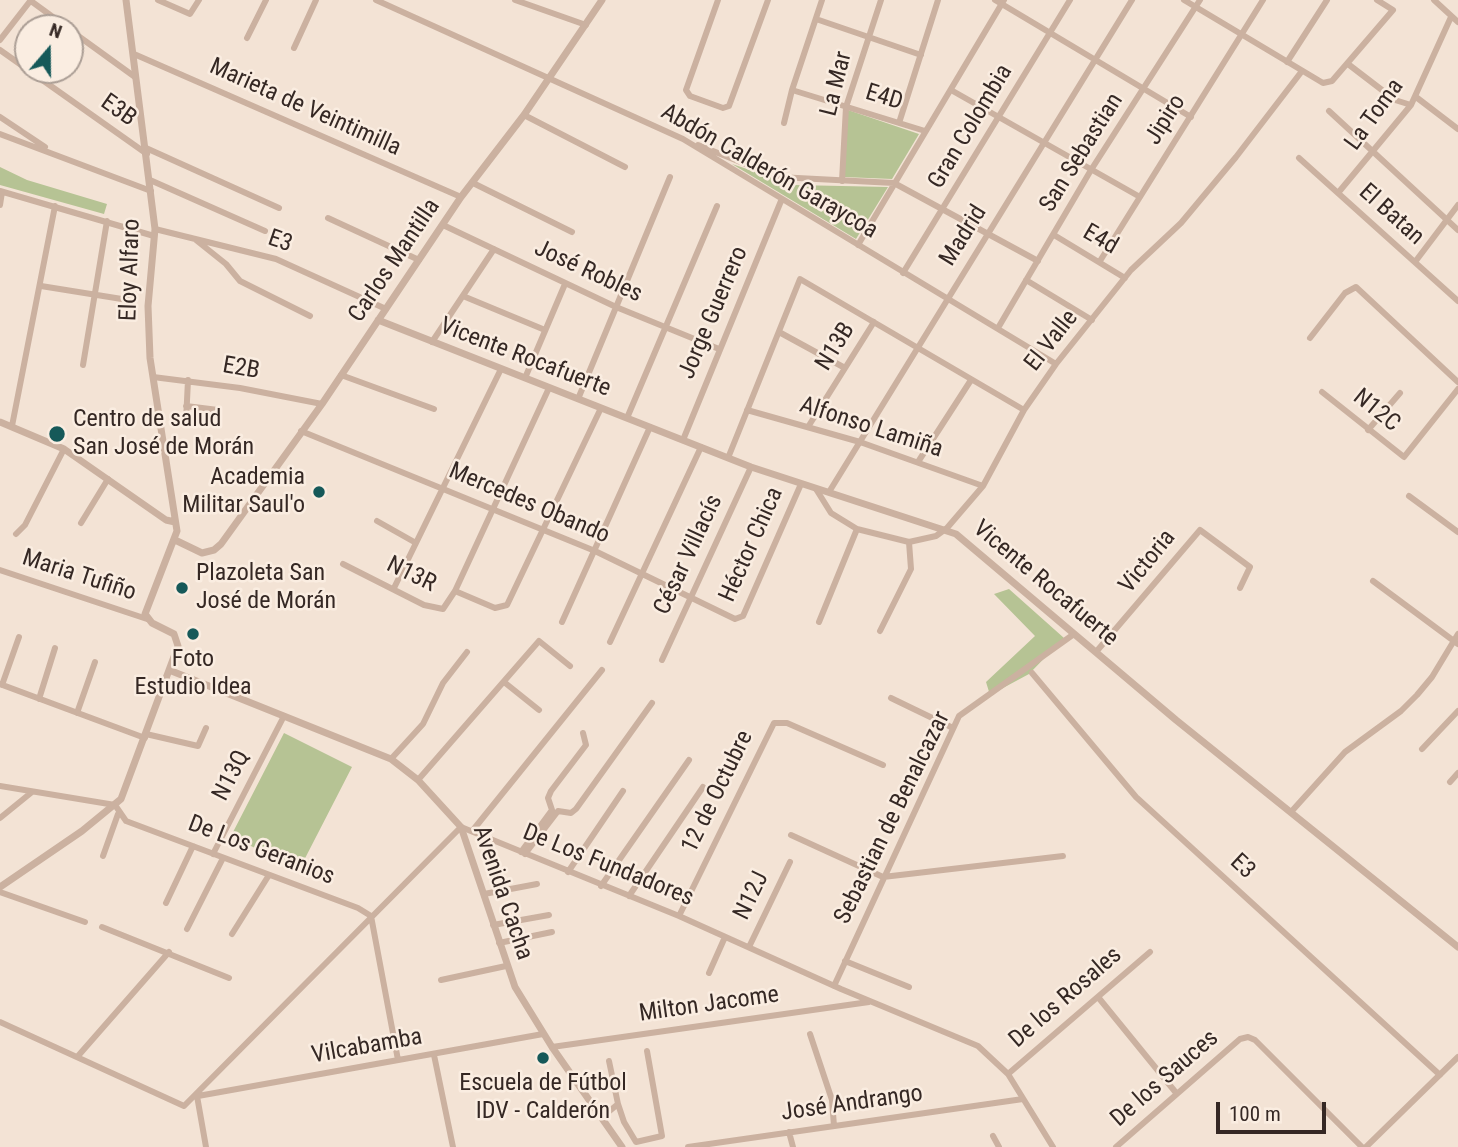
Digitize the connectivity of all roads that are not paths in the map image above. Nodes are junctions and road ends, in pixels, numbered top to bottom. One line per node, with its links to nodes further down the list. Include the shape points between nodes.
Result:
1 (31, 0): 27 (street); 36 (street)
2 (126, 0): 40 (street, Eloy Alfaro)
3 (158, 0): 4 (street, via 190,15)
4 (199, 0)
5 (266, 0): 35 (street)
6 (316, 0): 38 (street)
7 (515, 0): 26 (street)
8 (543, 0): 26 (street)
9 (602, 0): 31 (street, Carlos Mantilla)
10 (718, 0): 11 (street, via 686,94 727,108)
11 (768, 0)
12 (822, 0): 29 (street)
13 (881, 0): 34 (street, La Mar)
14 (938, 0): 41 (street)
15 (1070, 0): 32 (street, Gran Colombia)
16 (1132, 0): 42 (street, Madrid)
17 (1184, 0): 25 (street)
18 (1200, 0): 25 (street, San Sebastian)
19 (1263, 0): 33 (street, Jipiro)
20 (1327, 0): 43 (street)
21 (1377, 0): 44 (street, via 1393,10)
22 (1434, 0): 28 (street)
23 (379, 1): 47 (street, Abdón Calderón Garaycoa)
24 (1000, 1): 32 (street); 50 (street)
25 (1196, 7): 33 (street); 48 (street, San Sebastian)
26 (539, 9): 31 (street)
27 (49, 14)
28 (1451, 17): 30 (street); 51 (street, La Toma)
29 (816, 19): 34 (street); 49 (street)
30 (1458, 22)
31 (586, 26): 47 (street, Carlos Mantilla)
32 (1049, 34): 42 (street); 57 (street, Gran Colombia)
33 (1241, 34): 43 (street); 58 (street, Jipiro)
34 (870, 36): 41 (street); 53 (street, La Mar)
35 (247, 38)
36 (0, 40)
37 (84, 40): 46 (street)
38 (293, 48)
39 (0, 50): 66 (street, E3B)
40 (134, 54): 46 (street, Eloy Alfaro); 80 (street, Marieta de Veintimilla)
41 (921, 55): 59 (street)
42 (1094, 61): 48 (street); 65 (street, Madrid)
43 (1287, 62): 45 (street)
44 (1348, 64): 45 (street, via 1322,83); 52 (street, via 1395,100)
45 (1302, 71): 107 (street, El Valle, via 1181,223)
46 (135, 77): 66 (street, Eloy Alfaro)
47 (549, 79): 55 (street, Carlos Mantilla); 64 (street, Abdón Calderón Garaycoa)
48 (1145, 89): 58 (street); 71 (street, San Sebastian)
49 (792, 90): 53 (street, E4D); 60 (street)
50 (951, 90): 57 (street); 62 (street)
51 (1416, 97): 52 (street, La Toma); 61 (street)
52 (1411, 105): 68 (street, La Toma)
53 (846, 107): 59 (street, E4D); 74 (street, La Mar)
54 (1329, 111): 68 (street)
55 (524, 115): 70 (street); 75 (street, Carlos Mantilla)
56 (0, 117): 67 (street)
57 (999, 117): 65 (street); 88 (street, Gran Colombia)
58 (1191, 117): 81 (street, Jipiro)
59 (899, 122): 62 (street, E4D)
60 (784, 123)
61 (1458, 129)
62 (925, 131): 76 (street)
63 (0, 134): 67 (street)
64 (683, 139): 74 (street, via 778,177); 82 (street, Abdón Calderón Garaycoa)
65 (1044, 142): 71 (street); 97 (street, Madrid)
66 (146, 151): 73 (street, Eloy Alfaro); 87 (street, E3B)
67 (52, 152): 78 (street)
68 (1373, 153): 79 (street, La Toma); 91 (street)
69 (1299, 158): 79 (street, El Batan)
70 (625, 167)
71 (1091, 170): 81 (street); 98 (street, San Sebastian)
72 (670, 177): 116 (street)
73 (150, 180): 78 (street, Eloy Alfaro); 94 (street)
74 (842, 181): 76 (street)
75 (473, 183): 80 (street, Carlos Mantilla); 95 (street)
76 (894, 183): 88 (street); 100 (street)
77 (1, 191): 83 (street); 85 (street, E3)
78 (152, 191): 96 (street, Eloy Alfaro)
79 (1338, 193): 105 (street, El Batan)
80 (461, 197): 92 (street, Carlos Mantilla)
81 (1140, 197): 104 (street, Jipiro)
82 (781, 201): 100 (street, Abdón Calderón Garaycoa); 129 (street, Jorge Guerrero)
83 (0, 205)
84 (1458, 205): 91 (street)
85 (55, 206): 90 (street, E3); 110 (street)
86 (717, 206): 122 (street)
87 (279, 208)
88 (943, 209): 97 (street); 106 (street, Gran Colombia)
89 (328, 218): 102 (street)
90 (107, 221): 96 (street, E3); 111 (street)
91 (1446, 221): 93 (street); 105 (street)
92 (443, 225): 101 (street, José Robles); 102 (street, Carlos Mantilla)
93 (1458, 230)
94 (265, 231)
95 (572, 232)
96 (155, 233): 99 (street, E3); 135 (street, Eloy Alfaro, via 148,306)
97 (988, 234): 103 (street); 113 (street, Madrid)
98 (1054, 236): 103 (street, San Sebastian); 104 (street, E4d)
99 (195, 239): 117 (street, E3, via 276,259); 118 (street, via 240,281)
100 (858, 245): 106 (street, Abdón Calderón Garaycoa)
101 (494, 249): 109 (street, José Robles); 112 (street)
102 (419, 260): 117 (street, Carlos Mantilla)
103 (1038, 261): 108 (street, San Sebastian)
104 (1100, 261): 107 (street, E4d)
105 (1415, 262): 115 (street, El Batan)
106 (903, 273): 113 (street, Abdón Calderón Garaycoa)
107 (1125, 278): 120 (street, El Valle)
108 (1026, 281): 120 (street); 123 (street, San Sebastian)
109 (565, 284): 116 (street, José Robles); 124 (street)
110 (41, 286): 111 (street); 155 (street)
111 (93, 295): 114 (street); 131 (street)
112 (463, 296): 124 (street); 127 (street)
113 (948, 298): 123 (street, Abdón Calderón Garaycoa); 128 (street, Madrid)
114 (128, 300)
115 (1458, 301)
116 (616, 307): 122 (street, José Robles); 144 (street)
117 (386, 309): 119 (street, Carlos Mantilla)
118 (310, 316)
119 (378, 320): 127 (street, Vicente Rocafuerte); 134 (street, Carlos Mantilla)
120 (1093, 320): 130 (street, El Valle)
121 (874, 323): 125 (street, via 800,279); 128 (street); 132 (street, N13B)
122 (664, 328): 129 (street, José Robles); 152 (street)
123 (998, 328): 130 (street, Abdón Calderón Garaycoa)
124 (545, 330): 136 (street)
125 (779, 332): 132 (street); 150 (street)
126 (1310, 338): 139 (street, via 1345,293 1356,287)
127 (432, 342): 133 (street, Vicente Rocafuerte)
128 (918, 348): 138 (street); 161 (street, Madrid)
129 (719, 349): 160 (street, Jorge Guerrero)
130 (1056, 364): 151 (street, El Valle)
131 (83, 365)
132 (845, 368): 157 (street, N13B)
133 (501, 369): 136 (street, Vicente Rocafuerte); 170 (street)
134 (341, 375): 145 (street, Carlos Mantilla); 148 (street)
135 (153, 377): 137 (street, E2B); 177 (street, Eloy Alfaro)
136 (525, 378): 140 (street, Vicente Rocafuerte)
137 (188, 380): 145 (street, E2B); 146 (street)
138 (971, 380): 151 (street); 165 (street)
139 (1458, 382)
140 (550, 388): 144 (street, Vicente Rocafuerte); 174 (street)
141 (1458, 389): 158 (street, N12C, via 1406,457)
142 (1322, 392): 158 (street, N12C)
143 (1400, 393): 158 (street)
144 (578, 399): 147 (street, Vicente Rocafuerte)
145 (322, 404): 159 (street, Carlos Mantilla)
146 (186, 407): 149 (street); 153 (street)
147 (601, 408): 152 (street, Vicente Rocafuerte); 179 (street)
148 (434, 409)
149 (218, 410)
150 (747, 410): 157 (street, Alfonso Lamiña); 164 (street)
151 (1024, 410): 169 (street, El Valle)
152 (627, 418): 156 (street, Vicente Rocafuerte)
153 (186, 421)
154 (0, 422): 155 (street)
155 (12, 426): 163 (street)
156 (650, 427): 160 (street, Vicente Rocafuerte); 186 (street)
157 (808, 427): 161 (street, Alfonso Lamiña)
158 (1368, 430)
159 (301, 432): 170 (street, Mercedes Obando); 183 (street, Carlos Mantilla, via 214,550 202,553)
160 (682, 440): 162 (street, Vicente Rocafuerte)
161 (860, 442): 165 (street, Alfonso Lamiña); 172 (street, Madrid)
162 (701, 447): 164 (street, Vicente Rocafuerte); 189 (street)
163 (64, 449): 167 (street); 182 (street)
164 (728, 458): 166 (street, Vicente Rocafuerte)
165 (918, 462): 169 (street, Alfonso Lamiña)
166 (751, 467): 168 (street, Vicente Rocafuerte); 194 (street, César Villacís)
167 (108, 479): 176 (street); 177 (street)
168 (801, 484): 171 (street, Vicente Rocafuerte); 196 (street, Héctor Chica, via 743,616)
169 (983, 486): 178 (street, El Valle)
170 (444, 489): 174 (street, Mercedes Obando); 185 (street)
171 (816, 489): 172 (street, Vicente Rocafuerte); 180 (street, via 831,513)
172 (830, 492): 178 (street, Vicente Rocafuerte)
173 (1409, 496): 181 (street)
174 (494, 508): 179 (street, Mercedes Obando); 193 (street)
175 (377, 521): 185 (street)
176 (81, 523)
177 (175, 523): 183 (street, Eloy Alfaro)
178 (947, 528): 184 (street, El Valle, via 936,536); 200 (street, Vicente Rocafuerte, via 979,550)
179 (544, 529): 186 (street, Mercedes Obando); 193 (street, via 504,608)
180 (857, 529): 184 (street); 198 (street)
181 (1458, 532)
182 (16, 534)
183 (175, 540): 195 (street, via 148,599)
184 (909, 542): 199 (street, via 911,569)
185 (416, 543): 192 (street)
186 (595, 551): 189 (street, Mercedes Obando); 197 (street)
187 (343, 564): 192 (street, N13R)
188 (0, 570): 195 (street, Maria Tufiño)
189 (642, 574): 194 (street, Mercedes Obando); 203 (street)
190 (1373, 581): 202 (street)
191 (1240, 588): 206 (street, Victoria, via 1248,564 1203,530 1197,531)
192 (394, 589): 193 (street, N13R, via 440,610)
193 (455, 591)
194 (690, 598): 196 (street, Mercedes Obando); 207 (street, César Villacís)
195 (147, 619): 210 (street, via 174,634 178,646)
196 (737, 620)
197 (562, 622)
198 (819, 622)
199 (880, 631)
200 (1074, 634): 206 (street, Vicente Rocafuerte); 223 (street, Sebastian de Benalcazar, via 959,716)
201 (19, 637): 214 (street)
202 (1457, 639): 238 (street, via 1417,695 1345,752)
203 (610, 642)
204 (55, 648): 216 (street)
205 (467, 652): 227 (street, via 443,683 423,724)
206 (1096, 652): 238 (street, Vicente Rocafuerte)
207 (662, 660)
208 (95, 662): 220 (street)
209 (570, 666): 213 (street, via 539,641)
210 (169, 670): 221 (street, Avenida Cacha); 225 (street)
211 (602, 670): 242 (street)
212 (1032, 673): 297 (street, E3, via 1136,797)
213 (504, 682): 218 (street); 231 (street)
214 (1, 684): 216 (street)
215 (891, 698): 223 (street)
216 (39, 699): 220 (street)
217 (652, 703): 245 (street, via 576,809 558,811)
218 (538, 710)
219 (1458, 711): 226 (street)
220 (77, 713): 225 (street)
221 (284, 716): 227 (street, Avenida Cacha); 246 (street, N13Q)
222 (206, 728): 225 (street, via 198,746)
223 (953, 728): 253 (street, Sebastian de Benalcazar)
224 (583, 733): 245 (street, via 586,745 551,792 552,810)
225 (145, 736): 237 (street)
226 (1422, 749)
227 (391, 759): 231 (street, Avenida Cacha)
228 (690, 760): 255 (street)
229 (883, 765): 263 (street, 12 de Octubre, via 787,723 774,723)
230 (1458, 774): 232 (street)
231 (418, 780): 241 (street, Avenida Cacha)
232 (1450, 782)
233 (0, 786): 236 (street)
234 (703, 787): 259 (street)
235 (622, 791): 251 (street)
236 (32, 792): 237 (street); 240 (street)
237 (115, 806): 239 (street); 256 (street)
238 (1291, 812): 273 (street, Vicente Rocafuerte)
239 (118, 814): 244 (street, De Los Geranios); 247 (street)
240 (0, 818)
241 (461, 827): 242 (street, De Los Fundadores); 258 (street, Avenida Cacha); 262 (street)
242 (473, 830): 245 (street, De Los Fundadores)
243 (791, 835): 253 (street)
244 (192, 846): 246 (street, De Los Geranios); 260 (street)
245 (523, 853): 251 (street, De Los Fundadores)
246 (213, 854): 249 (street, De Los Geranios)
247 (103, 856)
248 (1062, 856): 253 (street)
249 (223, 858): 252 (street, De Los Geranios); 267 (street)
250 (790, 862): 272 (street, N12J)
251 (568, 872): 255 (street, De Los Fundadores)
252 (269, 875): 262 (street, De Los Geranios); 269 (street)
253 (883, 877): 276 (street, Sebastian de Benalcazar)
254 (537, 884): 258 (street)
255 (601, 886): 259 (street, De Los Fundadores)
256 (0, 887)
257 (0, 892): 264 (street)
258 (484, 894): 265 (street, Avenida Cacha)
259 (629, 897): 263 (street, De Los Fundadores)
260 (166, 903)
261 (549, 915): 265 (street)
262 (371, 916): 294 (street); 299 (street)
263 (679, 916): 270 (street, De Los Fundadores)
264 (85, 922)
265 (494, 925): 271 (street, Avenida Cacha)
266 (102, 927): 274 (street)
267 (187, 929)
268 (552, 932): 271 (street)
269 (232, 934)
270 (725, 937): 272 (street, De Los Fundadores); 278 (street)
271 (499, 943): 277 (street, Avenida Cacha)
272 (749, 947): 281 (street, De Los Fundadores)
273 (1458, 947)
274 (169, 952): 279 (street); 292 (street)
275 (1150, 952): 283 (street, De los Rosales)
276 (845, 961): 281 (street, Sebastian de Benalcazar); 282 (street)
277 (506, 966): 280 (street); 287 (street, Avenida Cacha)
278 (709, 973)
279 (229, 978)
280 (441, 980)
281 (837, 988): 284 (street, De Los Fundadores); 285 (street, Sebastian de Benalcazar)
282 (909, 988)
283 (1098, 997): 296 (street, De los Rosales); 298 (street)
284 (872, 1002): 285 (street, Milton Jacome); 296 (street, De Los Fundadores, via 978,1046)
285 (836, 1007): 289 (street, Milton Jacome)
286 (0, 1022): 292 (street)
287 (543, 1034): 289 (street, Avenida Cacha); 291 (street, Vilcabamba)
288 (810, 1034): 303 (street, via 832,1100)
289 (552, 1047): 302 (street, Avenida Cacha)
290 (647, 1051): 301 (street, via 662,1136 636,1142)
291 (434, 1055): 294 (street, Vilcabamba); 307 (street)
292 (78, 1056): 299 (street, Vilcabamba, via 180,1106)
293 (1458, 1057): 297 (street)
294 (398, 1060): 299 (street, Vilcabamba)
295 (609, 1061): 301 (street)
296 (1008, 1074): 300 (street, De Los Fundadores)
297 (1440, 1075): 314 (street)
298 (1177, 1094): 313 (street, De los Sauces); 314 (street, De los Sauces, via 1240,1040 1252,1038)
299 (197, 1096): 306 (street)
300 (1023, 1099): 303 (street, José Andrango); 312 (street, De Los Fundadores)
301 (618, 1104): 302 (street)
302 (601, 1118): 308 (street, Avenida Cacha)
303 (834, 1126): 304 (street, José Andrango)
304 (789, 1132): 309 (street, José Andrango); 310 (street)
305 (992, 1136): 311 (street)
306 (206, 1147)
307 (453, 1147)
308 (620, 1147)
309 (688, 1147)
310 (793, 1147)
311 (999, 1147)
312 (1053, 1147)
313 (1116, 1147)
314 (1364, 1147)

